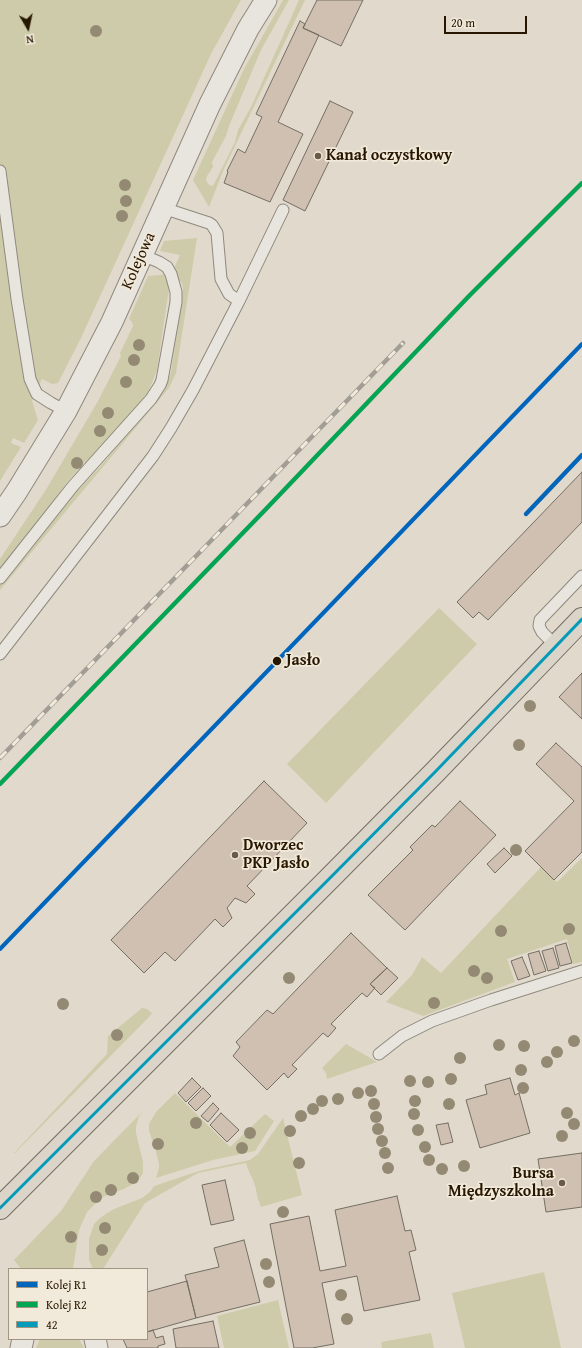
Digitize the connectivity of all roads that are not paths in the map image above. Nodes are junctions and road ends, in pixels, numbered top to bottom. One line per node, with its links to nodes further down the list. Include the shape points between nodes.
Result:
1 (266, 0): 3 (street, Kolejowa, via 248,29 210,104)
2 (0, 171): 7 (lane, via 30,379 38,394)
3 (163, 208): 5 (street, Kolejowa); 6 (lane, via 212,225 216,233 221,279 229,294)
4 (283, 210): 6 (lane)
5 (142, 255): 7 (street, Kolejowa, via 112,322); 10 (lane, via 167,267 176,292 160,385 147,404 73,486)
6 (239, 301): 13 (lane, via 189,397 153,456)
7 (66, 411): 8 (street, Kolejowa)
8 (0, 516)
9 (582, 576): 12 (lane, via 539,623 542,632)
10 (0, 578)
11 (582, 619): 12 (main road)
12 (556, 646): 16 (main road, via 330,878)
13 (0, 654)
14 (582, 971): 15 (lane, via 432,1021 402,1036)
15 (379, 1054)
16 (0, 1208)

